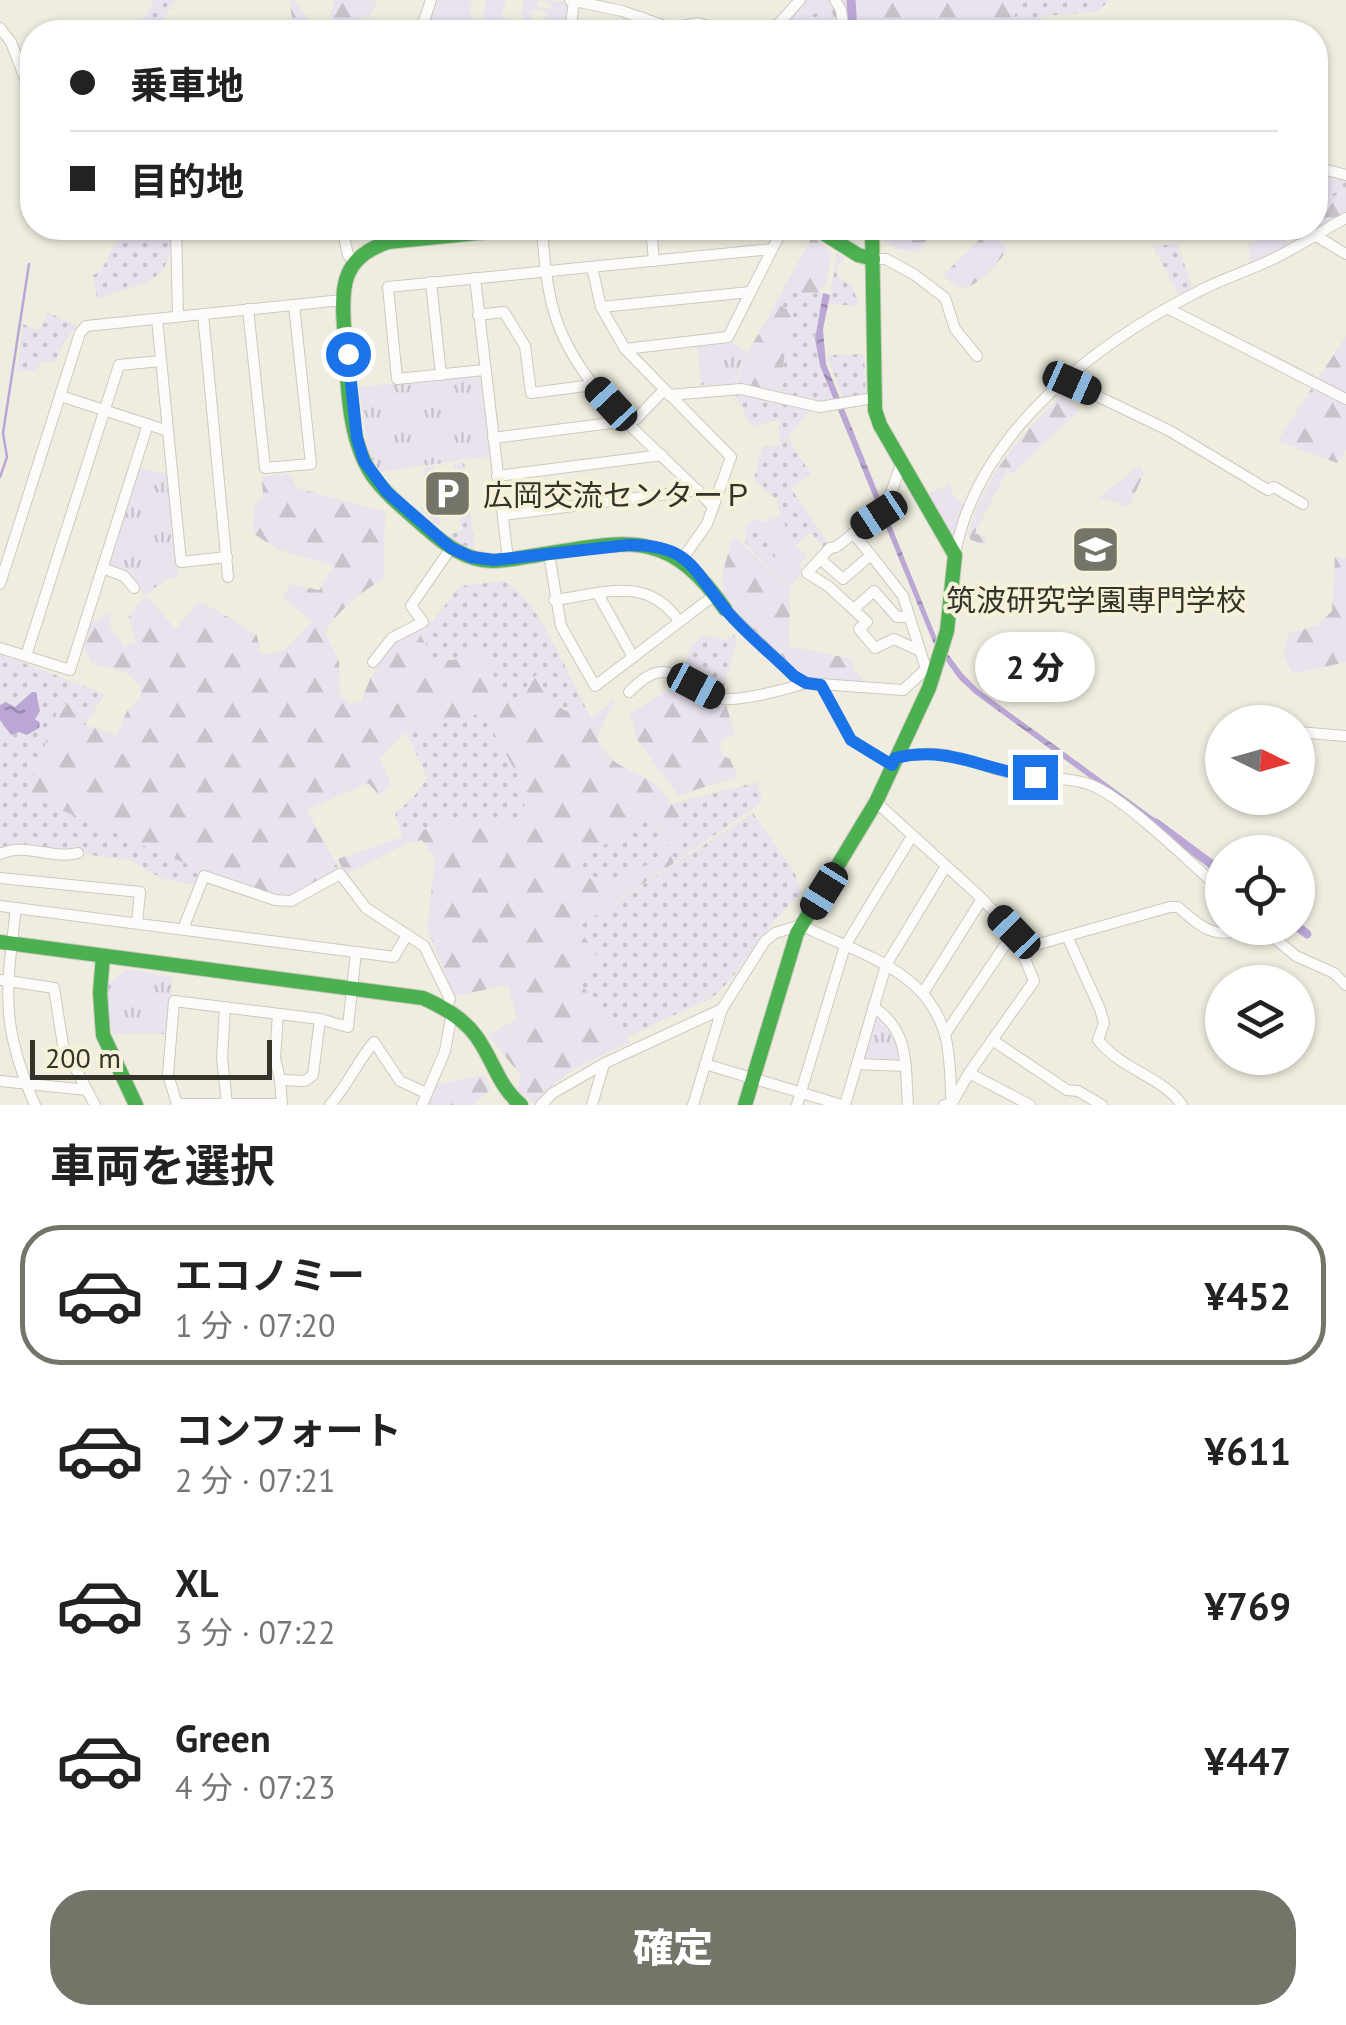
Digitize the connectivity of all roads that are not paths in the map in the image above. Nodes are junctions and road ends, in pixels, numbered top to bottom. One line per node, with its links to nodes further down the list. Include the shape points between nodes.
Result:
1 (572, 0): 3 (street)
2 (800, 0): 6 (street)
3 (641, 17): 4 (street); 5 (street)
4 (640, 20)
5 (649, 20)
6 (782, 20)
7 (0, 28): 8 (street)
8 (20, 66)
9 (176, 240): 36 (street)
10 (345, 240): 22 (street)
11 (384, 240): 22 (street)
12 (543, 240): 25 (street)
13 (652, 240): 23 (street)
14 (777, 240): 19 (street)
15 (834, 240): 21 (street)
16 (872, 240): 21 (street)
17 (1304, 240): 32 (street)
18 (1323, 240): 20 (street)
19 (772, 249): 23 (street); 28 (street)
20 (1346, 254)
21 (873, 259): 39 (street, via 916,275 944,298 955,329); 47 (street)
22 (354, 261): 29 (street)
23 (654, 261): 24 (street)
24 (592, 266): 25 (street); 31 (street)
25 (546, 271): 26 (street); 44 (street, via 562,335)
26 (475, 278): 27 (street); 35 (street)
27 (431, 282): 42 (street); 42 (street, via 388,287 397,379)
28 (750, 292): 31 (street); 38 (street, via 728,336)
29 (342, 300): 30 (street); 62 (street, via 364,461 387,492)
30 (294, 305): 33 (street); 33 (street, via 310,464 265,468)
31 (602, 307): 38 (street)
32 (1169, 308): 43 (street); 48 (street)
33 (248, 310): 34 (street)
34 (203, 314): 36 (street); 66 (street)
35 (478, 314): 41 (street); 44 (street, via 504,312 525,346 531,393)
36 (178, 316): 37 (street)
37 (157, 319): 40 (street); 46 (street, via 86,326)
38 (624, 349): 45 (street)
39 (977, 356)
40 (161, 360): 49 (street, via 119,365); 52 (street)
41 (484, 370): 42 (street); 53 (street)
42 (441, 375)
43 (1064, 380): 58 (street); 65 (street, via 1018,425 987,471)
44 (593, 385): 50 (street)
45 (666, 392): 47 (street, via 741,389 820,407); 50 (street); 59 (street, via 732,457)
46 (60, 396): 49 (street); 72 (street)
47 (873, 398): 55 (street)
48 (1346, 399)
49 (104, 410): 51 (street); 83 (street)
50 (631, 420): 53 (street); 54 (street)
51 (148, 424): 52 (street); 70 (street)
52 (168, 431): 66 (street, via 181,562)
53 (492, 438): 56 (street)
54 (662, 455): 56 (street); 57 (street)
55 (902, 462): 61 (street, via 883,511); 65 (street)
56 (498, 476): 60 (street)
57 (698, 490): 59 (street); 60 (street)
58 (1303, 504)
59 (713, 507): 67 (street)
60 (502, 515): 69 (street)
61 (853, 534): 64 (street); 68 (street)
62 (451, 548): 69 (street); 86 (street, via 410,606 423,622 392,638)
63 (549, 554): 67 (street, via 643,544); 69 (street); 76 (street)
64 (870, 555): 68 (street, via 844,579); 79 (street, via 903,596)
65 (955, 555): 85 (street, via 949,621)
66 (227, 558): 71 (street)
67 (683, 558): 75 (street)
68 (820, 559): 78 (street, via 807,573)
69 (508, 560)
70 (102, 568): 73 (street); 83 (street, via 70,670)
71 (228, 576)
72 (0, 584)
73 (134, 588)
74 (598, 594): 76 (street); 80 (street, via 646,592); 84 (street)
75 (716, 594): 77 (street); 80 (street)
76 (554, 600): 84 (street, via 595,686)
77 (725, 609): 87 (street)
78 (854, 609): 79 (street, via 874,591 897,616); 82 (street, via 867,622 859,629 875,648 894,639)
79 (908, 617): 82 (street)
80 (679, 621): 84 (street)
81 (0, 648): 83 (street)
82 (918, 650): 85 (street)
83 (26, 656)
84 (633, 657)
85 (936, 659): 88 (street, via 903,690); 92 (street)
86 (373, 662)
87 (806, 683): 88 (street); 89 (street, via 723,699 655,672)
88 (821, 685): 92 (street, via 851,740)
89 (630, 692)
90 (1315, 733): 91 (street)
91 (1346, 736)
92 (893, 762): 93 (street); 98 (street, via 936,753 1091,785)
93 (876, 802): 94 (street); 104 (street)
94 (912, 836): 97 (street); 112 (street)
95 (78, 853): 96 (street)
96 (0, 854)
97 (946, 866): 100 (street); 116 (street)
98 (1205, 876)
99 (0, 878): 103 (street, via 140,892)
100 (982, 899): 107 (street); 120 (street)
101 (0, 906): 102 (street)
102 (16, 908): 103 (street); 110 (street)
103 (137, 923): 105 (street)
104 (802, 925): 112 (street); 123 (street, via 765,941); 134 (street)
105 (182, 929): 108 (street, via 204,876 291,901 340,874 356,900); 114 (street)
106 (1205, 930): 109 (street, via 1170,906)
107 (1014, 932): 113 (street); 127 (street)
108 (407, 935): 114 (street, via 394,956); 124 (street, via 429,953 450,999)
109 (1067, 936): 113 (street); 162 (street, via 1100,1009 1098,1040)
110 (6, 943): 115 (street); 117 (street)
111 (1283, 945): 118 (street)
112 (845, 946): 116 (street); 140 (street)
113 (1022, 949): 128 (street, via 1034,981)
114 (356, 952): 119 (street)
115 (103, 956): 119 (street); 148 (street, via 103,1036)
116 (886, 965): 120 (street); 122 (street)
117 (3, 980): 137 (street, via 6,1028); 138 (street, via 54,988 64,1046)
118 (1346, 985)
119 (352, 988): 124 (street, via 423,998); 126 (street, via 348,1027)
120 (923, 993): 127 (street)
121 (225, 1007): 125 (street); 143 (street); 143 (street, via 174,1000 168,1075 177,1104)
122 (874, 1007): 131 (street); 132 (street, via 898,1028)
123 (722, 1009): 129 (street); 130 (street)
124 (448, 1010): 141 (street, via 444,1051); 151 (street, via 472,1031 500,1085)
125 (278, 1014): 126 (street); 135 (street)
126 (320, 1020): 135 (street, via 313,1075)
127 (945, 1034): 145 (street)
128 (992, 1040): 133 (street); 139 (street)
129 (604, 1063): 152 (street); 153 (street)
130 (705, 1064): 134 (street); 154 (street)
131 (857, 1064): 132 (street); 157 (street)
132 (905, 1066): 158 (street)
133 (969, 1073): 142 (street); 145 (street)
134 (754, 1078): 140 (street); 155 (street)
135 (280, 1080): 144 (street)
136 (0, 1081): 137 (street)
137 (24, 1084): 138 (street); 146 (street)
138 (87, 1090): 147 (street)
139 (1075, 1090): 160 (street); 161 (street)
140 (801, 1092): 156 (street); 157 (street)
141 (426, 1093): 149 (street, via 400,1081 374,1042); 150 (street)
142 (1014, 1101): 159 (street)
143 (228, 1104): 144 (street)
144 (282, 1104)
145 (950, 1104)
146 (35, 1105)
147 (95, 1105)
148 (136, 1105)
149 (330, 1105)
150 (422, 1105)
151 (520, 1105)
152 (542, 1105)
153 (592, 1105)
154 (693, 1105)
155 (745, 1105)
156 (797, 1105)
157 (843, 1105)
158 (908, 1105)
159 (1030, 1105)
160 (1068, 1105)
161 (1102, 1105)
162 (1182, 1105)

